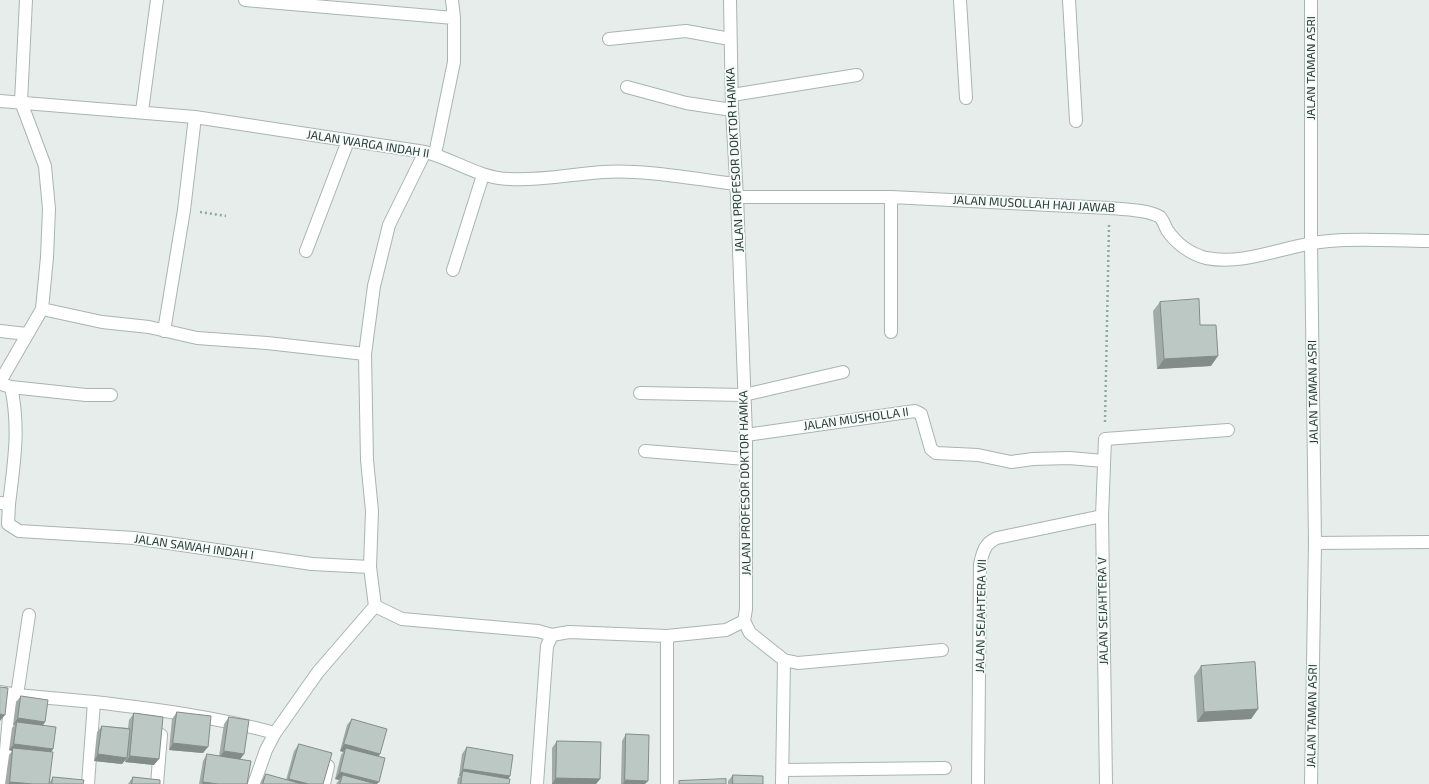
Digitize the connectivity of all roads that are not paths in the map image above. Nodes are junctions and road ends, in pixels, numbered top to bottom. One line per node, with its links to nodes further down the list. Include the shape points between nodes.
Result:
1 (26, 0): 17 (street)
2 (157, 0): 19 (street)
3 (245, 0): 9 (street)
4 (452, 0): 9 (street)
5 (730, 0): 11 (street, JALAN PROFESOR DOKTOR HAMKA)
6 (960, 0): 15 (street)
7 (1069, 0): 21 (street)
8 (1311, 0): 29 (street, JALAN TAMAN ASRI)
9 (454, 18): 23 (street, via 454,62)
10 (609, 39): 11 (street, via 686,31)
11 (730, 39): 14 (street, JALAN PROFESOR DOKTOR HAMKA)
12 (857, 75): 14 (street)
13 (627, 87): 18 (street, via 686,103)
14 (732, 95): 18 (street, JALAN PROFESOR DOKTOR HAMKA)
15 (966, 98)
16 (0, 101): 17 (street, JALAN WARGA INDAH II)
17 (21, 102): 19 (street, JALAN WARGA INDAH II); 32 (street, via 46,166 49,209)
18 (732, 110): 25 (street, JALAN PROFESOR DOKTOR HAMKA)
19 (142, 112): 20 (street, JALAN WARGA INDAH II)
20 (195, 117): 22 (street, JALAN WARGA INDAH II); 34 (street, via 184,210)
21 (1076, 121)
22 (348, 141): 23 (street, JALAN WARGA INDAH II); 30 (street)
23 (430, 153): 24 (street, JALAN WARGA INDAH II); 37 (street, via 389,224 374,286)
24 (483, 175): 25 (street, JALAN WARGA INDAH II, via 508,179 604,172 639,173); 31 (street)
25 (736, 184): 26 (street, JALAN PROFESOR DOKTOR HAMKA)
26 (737, 197): 27 (street, JALAN MUSOLLAH HAJI JAWAB); 42 (street, JALAN PROFESOR DOKTOR HAMKA)
27 (891, 197): 29 (street, JALAN MUSOLLAH HAJI JAWAB, via 1145,212 1160,217 1176,242 1204,257 1224,260 1269,254); 35 (street)
28 (1429, 241): 29 (street, JALAN MUSOLLAH HAJI JAWAB)
29 (1311, 243): 50 (street, JALAN TAMAN ASRI)
30 (306, 251)
31 (453, 270)
32 (42, 309): 34 (street, via 102,322); 36 (street)
33 (0, 331): 36 (street)
34 (164, 331): 37 (street, via 197,338)
35 (891, 332)
36 (27, 334): 39 (street, via 1,380 4,385)
37 (365, 354): 52 (street, via 367,460 372,511)
38 (842, 372): 42 (street)
39 (11, 387): 41 (street); 48 (street, via 16,409 17,435)
40 (640, 393): 42 (street)
41 (111, 395)
42 (744, 395): 44 (street, JALAN PROFESOR DOKTOR HAMKA)
43 (1228, 430): 47 (street, JALAN SEJAHTERA V, via 1104,439)
44 (746, 435): 46 (street, JALAN PROFESOR DOKTOR HAMKA); 47 (street, JALAN MUSHOLLA II, via 915,411 921,414 931,449 936,453 978,455 1011,462 1069,458)
45 (645, 451): 46 (street)
46 (746, 459): 55 (street, JALAN PROFESOR DOKTOR HAMKA)
47 (1104, 461): 49 (street, JALAN SEJAHTERA V)
48 (4, 504): 52 (street, JALAN SAWAH INDAH I, via 8,524 19,531 134,538 312,564)
49 (1102, 516): 75 (street, JALAN SEJAHTERA VII, via 997,538 989,541 983,549 980,564); 76 (street, JALAN SEJAHTERA V)
50 (1315, 542): 51 (street); 77 (street, JALAN TAMAN ASRI)
51 (1429, 542)
52 (370, 567): 53 (street)
53 (375, 606): 56 (street, via 402,619 538,631); 63 (street, via 318,672)
54 (29, 615): 60 (street)
55 (744, 621): 57 (street, via 726,630); 59 (street, via 750,633)
56 (552, 635): 57 (street, via 569,632); 72 (street, via 547,646)
57 (667, 636): 73 (street)
58 (942, 650): 59 (street, via 798,663)
59 (784, 660): 66 (street)
60 (9, 694): 61 (street); 67 (street)
61 (94, 702): 62 (street); 68 (street)
62 (163, 710): 63 (street, via 246,725); 69 (street)
63 (275, 733): 70 (street)
64 (328, 766): 71 (street)
65 (945, 768): 66 (street)
66 (783, 770): 74 (street)
67 (3, 784)
68 (88, 784)
69 (157, 784)
70 (254, 784)
71 (324, 784)
72 (537, 784)
73 (667, 784)
74 (782, 784)
75 (978, 784)
76 (1106, 784)
77 (1311, 784)

